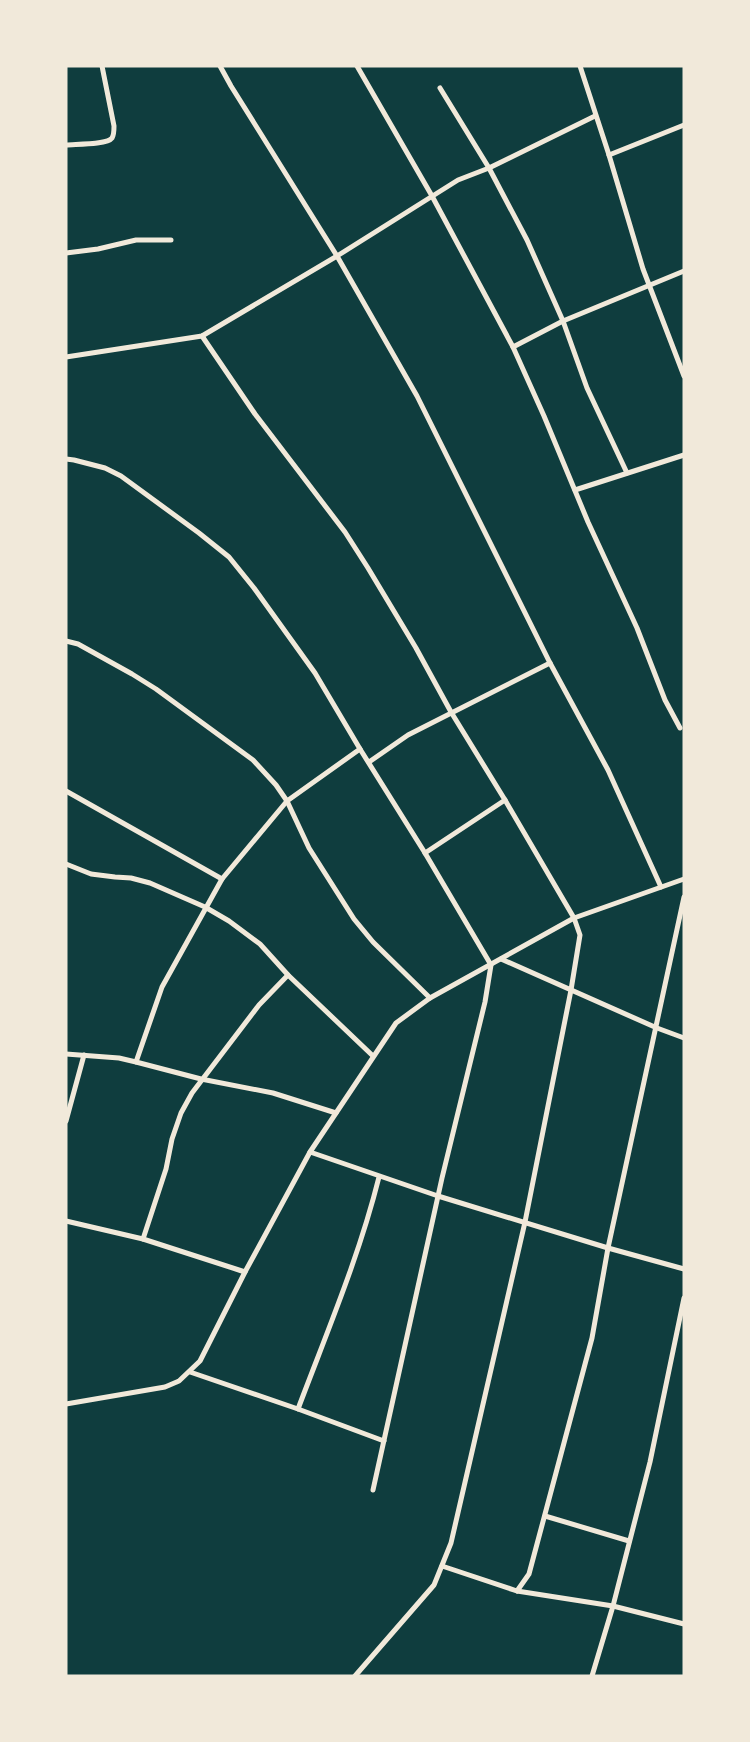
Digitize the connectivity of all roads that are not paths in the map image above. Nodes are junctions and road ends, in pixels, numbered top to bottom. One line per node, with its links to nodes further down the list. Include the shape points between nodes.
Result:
1 (102, 66): 8 (street, via 114,126 112,138 105,142)
2 (220, 66): 14 (street)
3 (357, 66): 11 (street)
4 (580, 66): 6 (street)
5 (440, 88): 10 (street)
6 (595, 116): 9 (street); 10 (street)
7 (684, 126): 9 (street)
8 (66, 145)
9 (609, 155): 16 (street)
10 (489, 168): 11 (street, via 458,180); 17 (street)
11 (432, 196): 14 (street); 19 (street)
12 (171, 240): 13 (street, via 136,240)
13 (66, 253)
14 (337, 256): 18 (street); 27 (street, via 416,396)
15 (684, 270): 16 (street)
16 (649, 284): 17 (street); 21 (street)
17 (564, 321): 19 (street); 24 (street, via 587,388)
18 (202, 336): 20 (street); 28 (street, via 255,414 345,532)
19 (513, 347): 25 (street)
20 (66, 357)
21 (684, 376)
22 (684, 454): 24 (street)
23 (66, 459): 30 (street, via 104,468 121,476 228,558 254,588 315,673)
24 (627, 472): 25 (street)
25 (574, 490): 29 (street)
26 (66, 641): 34 (street, via 78,644 132,674 253,760)
27 (550, 663): 28 (street); 39 (street, via 608,770)
28 (451, 712): 31 (street, via 408,735); 33 (street)
29 (680, 728)
30 (360, 749): 31 (street); 34 (street)
31 (369, 762): 35 (street)
32 (66, 791): 37 (street)
33 (505, 800): 35 (street); 42 (street)
34 (287, 801): 37 (street); 47 (street, via 308,848 354,919)
35 (425, 853): 44 (street)
36 (66, 864): 41 (street, via 91,874 150,883)
37 (222, 879): 41 (street)
38 (684, 879): 39 (street)
39 (661, 887): 42 (street)
40 (684, 897): 48 (street)
41 (205, 907): 45 (street, via 260,944); 53 (street, via 162,987)
42 (574, 918): 43 (street); 46 (street, via 580,935)
43 (501, 959): 44 (street); 46 (street)
44 (491, 965): 47 (street); 59 (street, via 471,1065)
45 (288, 975): 52 (street); 54 (street, via 259,1005)
46 (571, 990): 48 (street); 61 (street)
47 (430, 998): 52 (street, via 396,1023)
48 (657, 1028): 49 (street); 63 (street)
49 (684, 1038)
50 (66, 1054): 51 (street)
51 (84, 1055): 53 (street); 56 (street)
52 (373, 1056): 55 (street)
53 (136, 1062): 54 (street)
54 (201, 1079): 55 (street, via 273,1093); 62 (street, via 181,1113)
55 (336, 1113): 57 (street)
56 (66, 1121)
57 (310, 1152): 58 (street); 65 (street)
58 (378, 1177): 59 (street); 69 (street, via 358,1251)
59 (438, 1196): 61 (street); 70 (street)
60 (66, 1220): 62 (street)
61 (525, 1222): 63 (street); 74 (street, via 451,1543)
62 (144, 1239): 65 (street)
63 (608, 1248): 64 (street); 72 (street, via 592,1338)
64 (684, 1269)
65 (244, 1272): 67 (street, via 207,1349)
66 (684, 1298): 73 (street, via 650,1462)
67 (190, 1372): 68 (street, via 165,1387); 69 (street)
68 (66, 1404)
69 (298, 1409): 70 (street)
70 (384, 1440): 71 (street)
71 (373, 1490)
72 (545, 1516): 73 (street); 75 (street, via 529,1574)
73 (629, 1541): 76 (street)
74 (442, 1566): 75 (street); 78 (street, via 434,1584)
75 (517, 1592): 76 (street)
76 (612, 1606): 77 (street); 79 (street)
77 (684, 1624)
78 (355, 1676)
79 (592, 1676)

